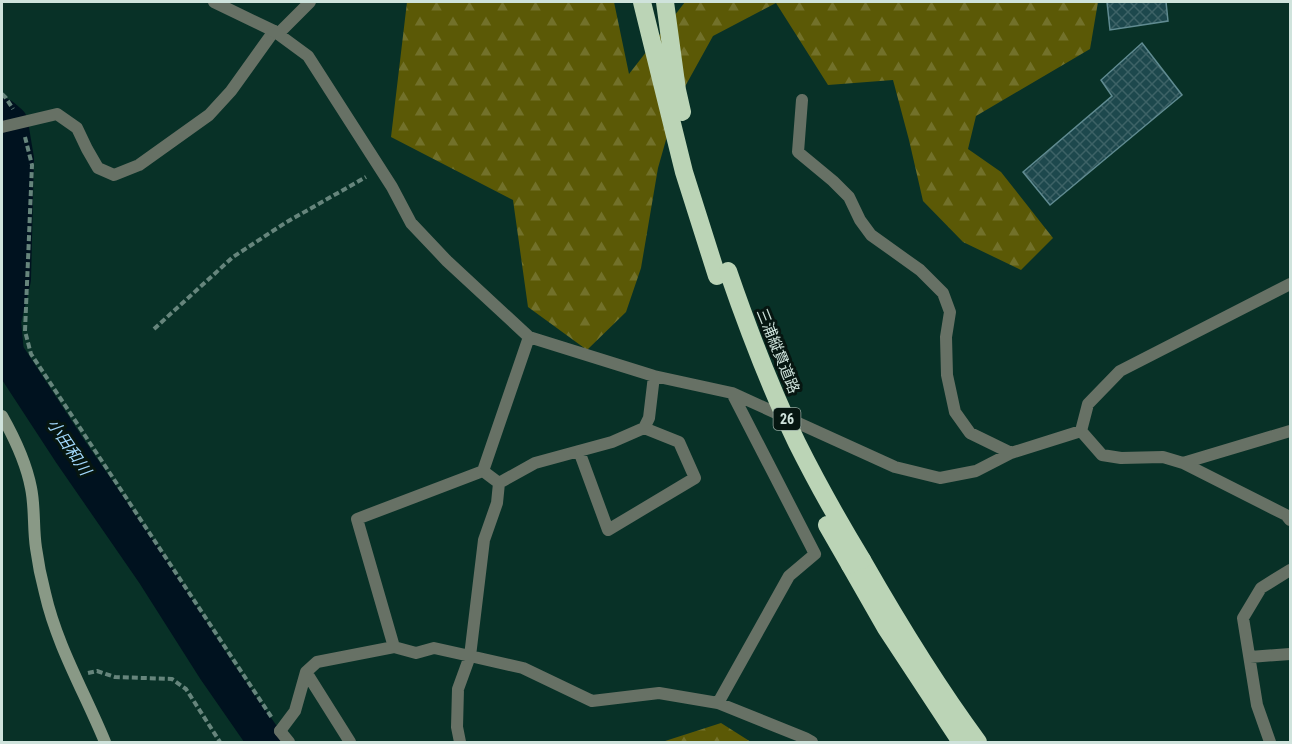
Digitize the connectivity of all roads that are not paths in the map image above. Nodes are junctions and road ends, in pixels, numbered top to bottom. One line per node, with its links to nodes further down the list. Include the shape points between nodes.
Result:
1 (214, 2): 5 (street)
2 (310, 2): 5 (street)
3 (642, 2): 8 (highway, 三浦縦貫道路 / 26, via 684,172)
4 (665, 2): 8 (highway, 三浦縦貫道路 / 26, via 677,90)
5 (276, 32): 7 (street, via 209,115 139,165 114,175 98,168 77,128 57,114); 10 (street, via 308,56 411,223)
6 (802, 100): 18 (street, via 798,152 849,197 871,235 920,270 943,293 950,312 947,375 955,412 970,433)
7 (2, 127)
8 (723, 273): 23 (highway, 三浦縦貫道路 / 26, bridge, via 741,340 768,407 810,493)
9 (1290, 284): 15 (street, via 1120,371 1088,404)
10 (528, 338): 11 (street); 20 (street)
11 (654, 376): 12 (street); 14 (street, via 649,418)
12 (732, 393): 18 (street, via 895,468 940,478 976,471); 30 (street, via 815,554 789,576)
13 (2, 416): 31 (street, via 28,474 36,548 58,636)
14 (644, 428): 17 (street); 17 (street, via 680,442 695,478 608,530)
15 (1081, 431): 18 (street); 19 (street, via 1102,454 1121,458 1162,457)
16 (1290, 431): 19 (street)
17 (579, 451): 21 (street, via 535,463)
18 (1011, 453)
19 (1183, 463): 22 (street)
20 (483, 471): 21 (street); 25 (street, via 357,519)
21 (499, 483): 27 (street, via 497,503 484,540)
22 (1290, 520)
23 (856, 563): 36 (highway, 三浦縦貫道路 / 26, via 886,628); 37 (highway, 三浦縦貫道路 / 26)
24 (1290, 570): 28 (street, via 1261,588 1243,618)
25 (394, 647): 27 (street, via 416,653 434,648); 29 (street, via 317,662)
26 (1290, 654): 28 (street)
27 (470, 656): 30 (street, via 523,668 592,701 659,693); 34 (street, via 458,689)
28 (1250, 657): 38 (street, via 1257,705)
29 (306, 672): 32 (street, via 295,711 280,730); 33 (street)
30 (718, 703): 35 (street)
31 (105, 742)
32 (289, 742)
33 (350, 742)
34 (460, 742)
35 (812, 742)
36 (961, 742)
37 (978, 742)
38 (1270, 742)

